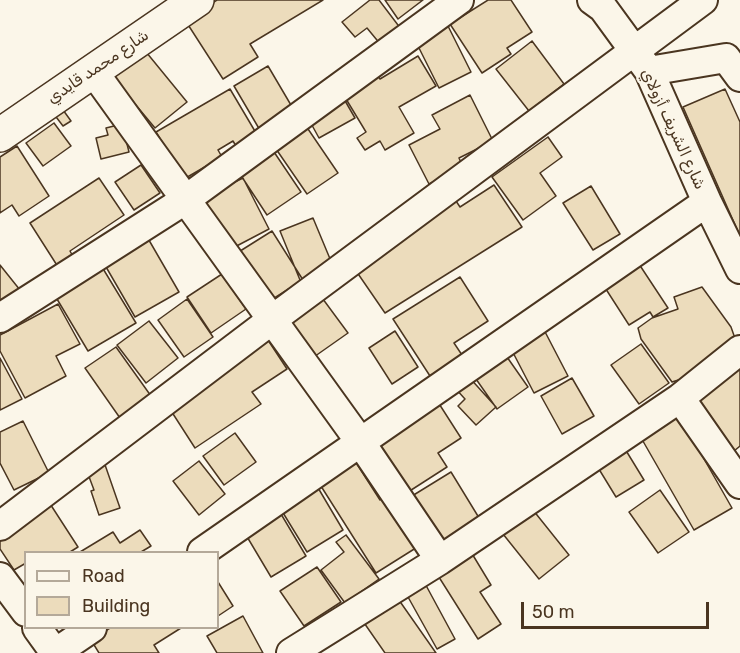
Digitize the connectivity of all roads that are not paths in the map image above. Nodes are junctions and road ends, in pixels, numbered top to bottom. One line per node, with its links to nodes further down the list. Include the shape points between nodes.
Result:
1 (197, 0): 6 (main road, شارع محمد قايدي)
2 (459, 0): 9 (street)
3 (592, 0): 5 (street, شارع الشريف أزولاي, via 603,8)
4 (703, 0): 5 (street)
5 (642, 61): 7 (street, via 726,58); 10 (street, شارع الشريف أزولاي); 13 (street)
6 (93, 71): 8 (main road, شارع محمد قايدي); 9 (street)
7 (740, 77)
8 (0, 135)
9 (185, 200): 12 (street); 13 (street)
10 (707, 202): 11 (street, شارع الشريف أزولاي); 16 (street)
11 (740, 269)
12 (0, 318)
13 (273, 319): 16 (street); 18 (street)
14 (740, 350): 15 (street)
15 (680, 398): 17 (street); 20 (street)
16 (362, 443): 19 (street); 20 (street)
17 (740, 484)
18 (0, 526)
19 (203, 551)
20 (440, 560): 26 (street)
21 (0, 577): 22 (street)
22 (24, 609)
23 (38, 629): 25 (street)
24 (89, 629): 25 (street)
25 (55, 653)
26 (291, 653)

